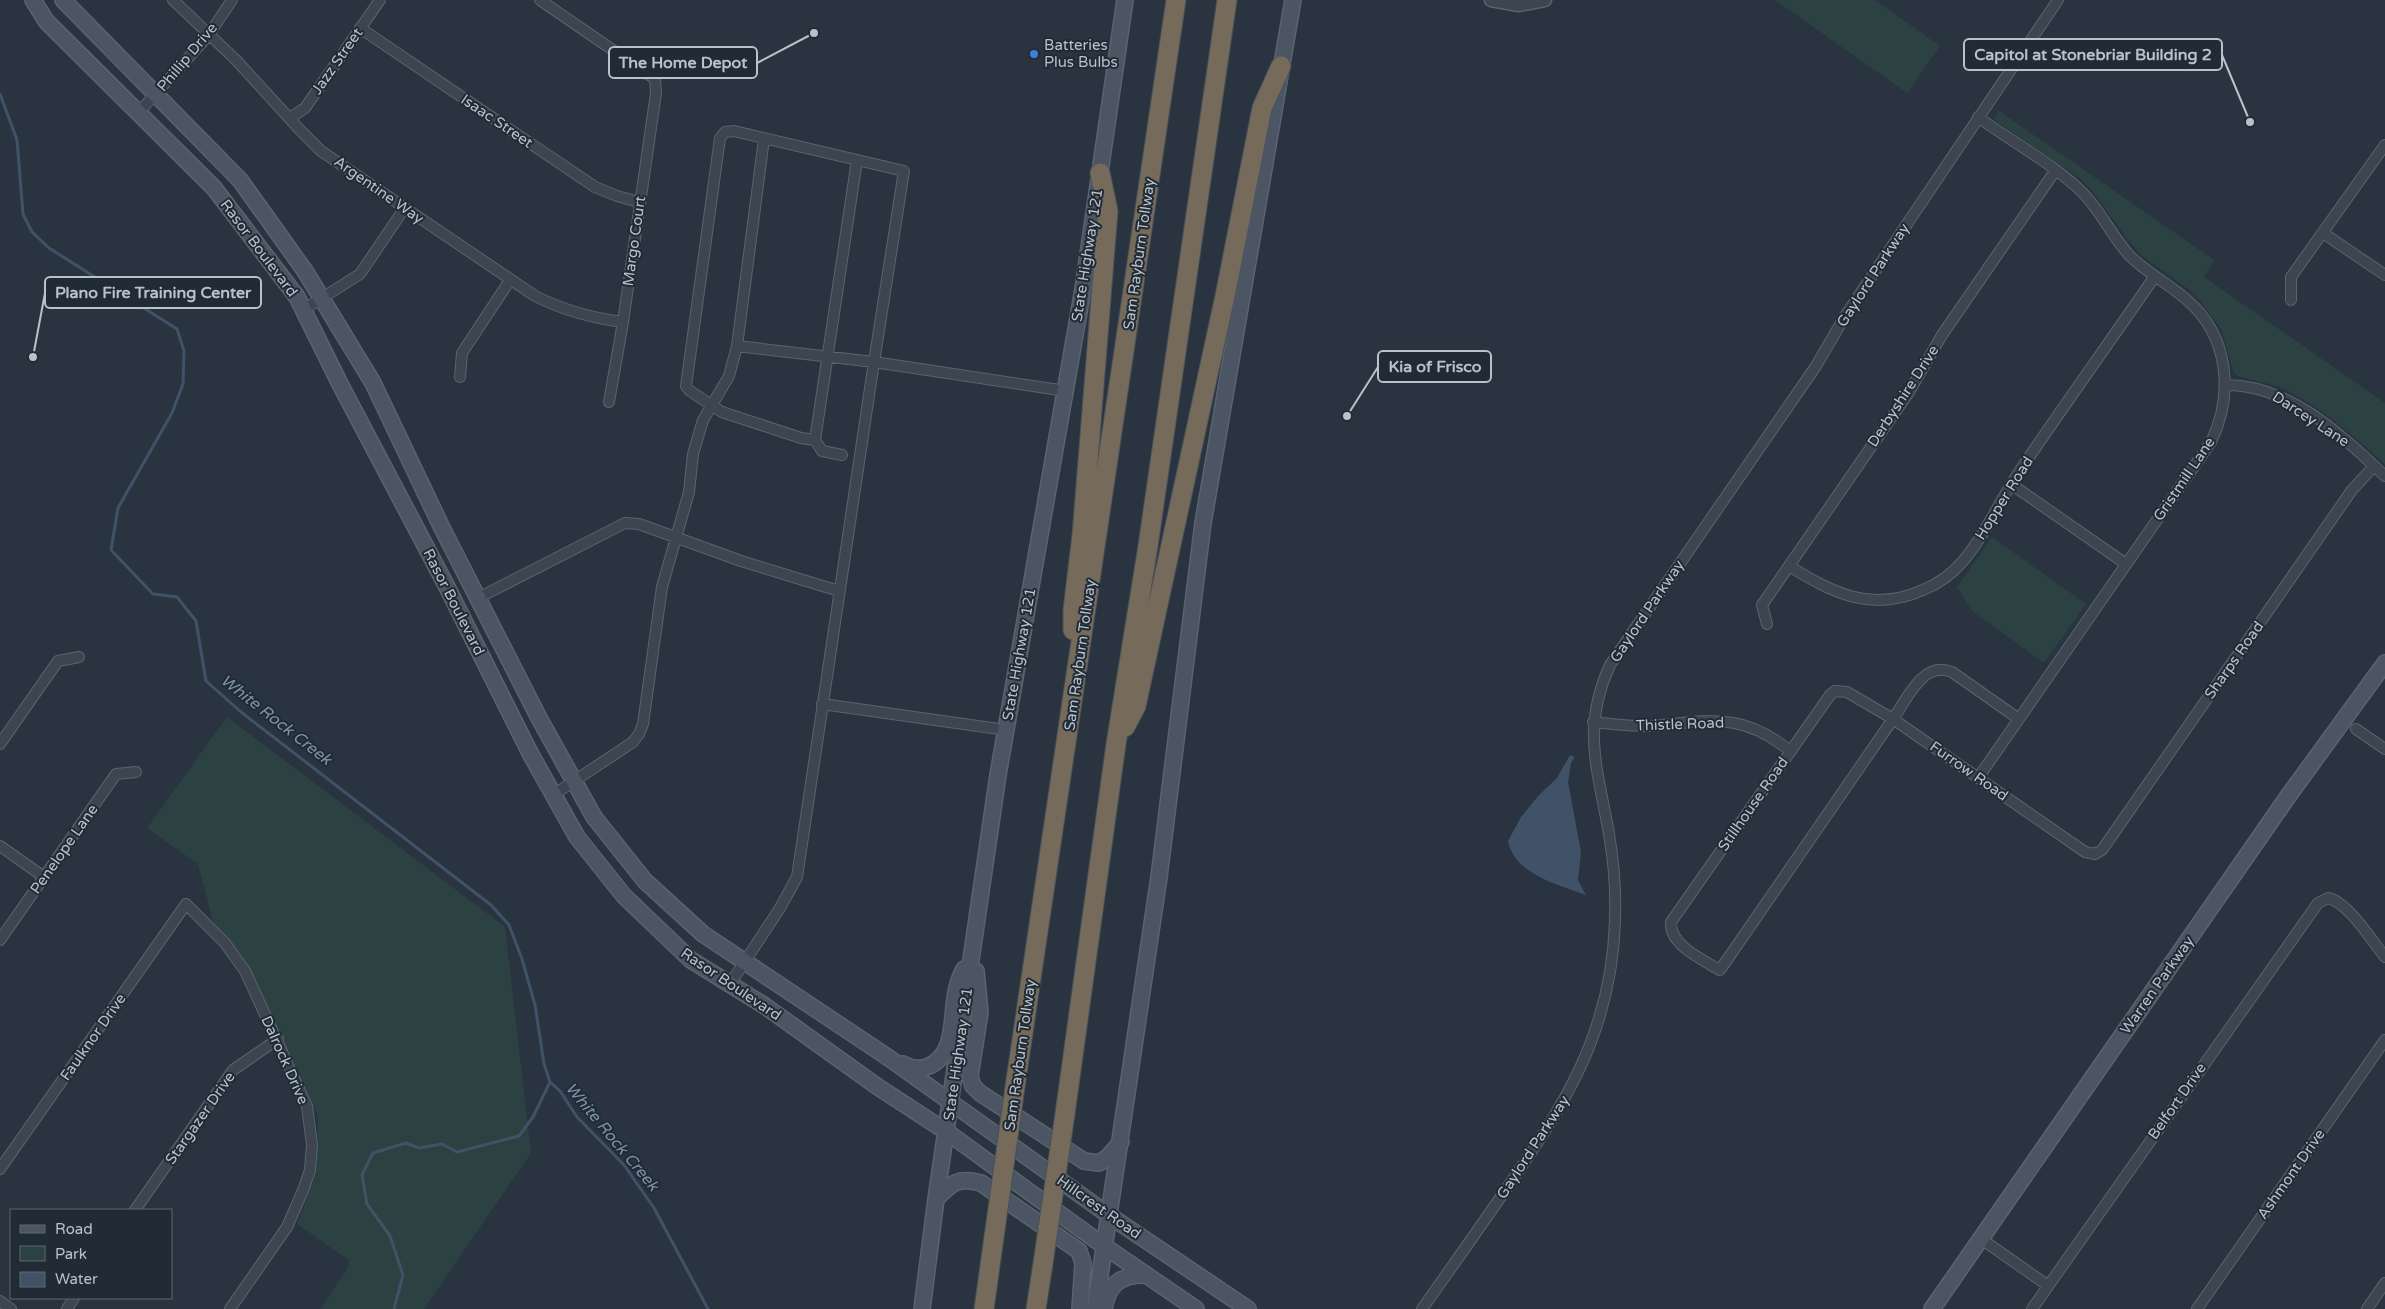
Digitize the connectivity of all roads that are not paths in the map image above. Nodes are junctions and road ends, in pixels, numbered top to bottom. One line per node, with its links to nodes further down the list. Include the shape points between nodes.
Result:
1 (33, 0): 18 (main road, Rasor Boulevard, via 46,21)
2 (63, 0): 17 (main road, Rasor Boulevard)
3 (173, 0): 15 (street, Argentine Way)
4 (232, 0): 15 (street, Phillip Drive)
5 (380, 0): 14 (street, Jazz Street)
6 (540, 0): 26 (street, Margo Court, via 655,79 656,93)
7 (1125, 0): 25 (main road, State Highway 121)
8 (1176, 0): 58 (highway, Sam Rayburn Tollway)
9 (1227, 0): 66 (highway)
10 (1293, 0): 16 (main road)
11 (1491, 0): 12 (street, via 1519,5)
12 (1545, 0)
13 (2058, 0): 19 (street, Gaylord Parkway)
14 (360, 28): 20 (street, Jazz Street, via 305,108); 26 (street, Isaac Street, via 595,187)
15 (208, 36): 17 (street, Phillip Drive); 20 (street, Argentine Way, via 237,61)
16 (1282, 66): 66 (highway, via 1262,108 1223,306 1136,706); 87 (main road, via 1203,523)
17 (156, 94): 18 (street, Phillip Drive); 32 (main road, Rasor Boulevard, via 240,180)
18 (139, 112): 34 (main road, Rasor Boulevard, via 214,188 297,297)
19 (1978, 117): 24 (street, Gristmill Lane); 62 (street, Gaylord Parkway, via 1845,316 1816,366 1615,655 1601,685)
20 (290, 118): 27 (street, Argentine Way, via 321,150)
21 (764, 139): 23 (street); 36 (street); 43 (street, via 734,131 725,132 720,138 686,386)
22 (2385, 145): 28 (street)
23 (857, 160): 37 (street); 38 (street, via 904,171)
24 (2055, 171): 30 (street, Gristmill Lane, via 2083,193 2129,255); 51 (street, Derbyshire Drive)
25 (1100, 173): 41 (main road, State Highway 121); 58 (highway, via 1108,211 1073,610)
26 (639, 202): 35 (street, Margo Court)
27 (404, 209): 31 (street, Argentine Way); 32 (street, via 360,274)
28 (2323, 233): 29 (street); 33 (street, via 2291,277)
29 (2385, 275)
30 (2155, 276): 40 (street, Gristmill Lane, via 2186,299 2208,323 2220,350); 48 (street, Hopper Road)
31 (510, 280): 35 (street, Argentine Way, via 552,305 593,318); 39 (street, via 462,353)
32 (322, 298): 34 (street); 53 (main road, Rasor Boulevard, via 373,383)
33 (2291, 300)
34 (303, 310): 72 (main road, Rasor Boulevard)
35 (623, 322): 42 (street, Margo Court)
36 (737, 346): 37 (street); 43 (street, via 728,376)
37 (829, 356): 38 (street); 44 (street)
38 (874, 362): 41 (street); 52 (street)
39 (460, 377)
40 (2226, 384): 46 (street, Darcey Lane, via 2258,388 2287,400 2348,442); 50 (street, Gristmill Lane, via 2221,416 2211,442)
41 (1066, 390): 64 (main road, State Highway 121)
42 (609, 402)
43 (711, 403): 44 (street, via 722,412); 49 (street, via 693,454 688,492)
44 (815, 440): 45 (street, via 822,451)
45 (842, 455)
46 (2374, 466): 47 (street, Darcey Lane); 74 (street, Sharps Road, via 2352,490 2106,845)
47 (2385, 476)
48 (2011, 484): 50 (street); 51 (street, Hopper Road, via 1963,561 1938,582 1915,594 1879,600 1850,597 1826,588)
49 (676, 538): 52 (street); 53 (street, via 639,524 625,523); 71 (street, via 662,587 639,734)
50 (2126, 564): 60 (street, Gristmill Lane)
51 (1789, 566): 54 (street, Derbyshire Drive, via 1762,605)
52 (839, 591): 59 (street)
53 (478, 598): 71 (main road, Rasor Boulevard)
54 (1766, 624)
55 (79, 657): 65 (street, via 58,661)
56 (2385, 663): 92 (main road, Warren Parkway)
57 (1840, 691): 61 (street, Furrow Road, via 1853,695); 68 (street, Stillhouse Road, via 1830,695)
58 (1074, 696): 101 (highway, Sam Rayburn Tollway, bridge)
59 (822, 704): 64 (street); 80 (street, via 797,877)
60 (2019, 718): 61 (street, via 1952,672 1941,670 1924,676); 70 (street, Gristmill Lane)
61 (1893, 719): 68 (street, Stillhouse Road, via 1720,970 1678,941 1672,932 1671,922); 70 (street, Furrow Road)
62 (1593, 722): 68 (street, Thistle Road, via 1638,726 1700,720 1727,721 1762,732); 108 (street, Gaylord Parkway, via 1594,758 1612,848 1615,898 1612,953 1600,1013 1580,1071 1554,1120)
63 (2356, 729): 67 (street)
64 (1006, 730): 78 (main road, State Highway 121)
65 (0, 744)
66 (1116, 744): 102 (highway, bridge)
67 (2385, 749)
68 (1790, 751)
69 (136, 772): 75 (street, Penelope Lane, via 116,774)
70 (1978, 778): 74 (street, Furrow Road, via 2085,852)
71 (574, 781): 72 (street); 80 (main road, Rasor Boulevard, via 594,817 645,881 703,934)
72 (553, 795): 81 (main road, Rasor Boulevard, via 577,837 624,896 691,960)
73 (0, 846): 75 (street)
74 (2096, 854)
75 (44, 877): 77 (street, Penelope Lane)
76 (186, 904): 82 (street, Dalrock Drive, via 225,943 245,971); 88 (street, Faulknor Drive)
77 (0, 940)
78 (974, 942): 84 (main road, via 956,988 948,1045 943,1055 935,1063 917,1069); 85 (main road, State Highway 121); 87 (main road, via 980,1012 970,1076 973,1086 1084,1161 1099,1164)
79 (2385, 958): 96 (street, Belfort Drive, via 2347,909 2328,898 2318,903)
80 (745, 962): 81 (street); 84 (main road, Rasor Boulevard)
81 (730, 984): 86 (main road, Rasor Boulevard)
82 (278, 1040): 90 (street, Stargazer Drive, via 233,1070); 99 (street, Dalrock Drive, via 307,1106 312,1145 310,1170 287,1227)
83 (2385, 1040): 111 (street, Ashmont Drive)
84 (890, 1058): 85 (main road, Rasor Boulevard)
85 (951, 1103): 86 (main road, State Highway 121); 91 (main road, Hillcrest Road)
86 (947, 1132): 89 (main road, State Highway 121); 93 (main road, Hillcrest Road)
87 (1122, 1140): 91 (main road)
88 (0, 1169)
89 (936, 1199): 100 (main road, State Highway 121); 103 (main road, via 952,1183 966,1179 981,1183 1079,1251 1083,1263)
90 (136, 1209)
91 (1110, 1216): 93 (main road); 107 (main road, Hillcrest Road)
92 (1980, 1238): 96 (street); 109 (main road, Warren Parkway)
93 (1104, 1246): 94 (main road, Hillcrest Road); 104 (main road)
94 (1147, 1275): 105 (main road, via 1128,1275 1119,1279 1105,1300); 106 (main road, Hillcrest Road)
95 (2385, 1283): 112 (street)
96 (2047, 1285): 110 (street, Belfort Drive)
97 (0, 1301): 98 (street)
98 (11, 1309)
99 (230, 1309)
100 (922, 1309)
101 (984, 1309)
102 (1036, 1309)
103 (1080, 1309)
104 (1095, 1309)
105 (1104, 1309)
106 (1196, 1309)
107 (1248, 1309)
108 (1422, 1309)
109 (1932, 1309)
110 (2032, 1309)
111 (2197, 1309)
112 (2367, 1309)

